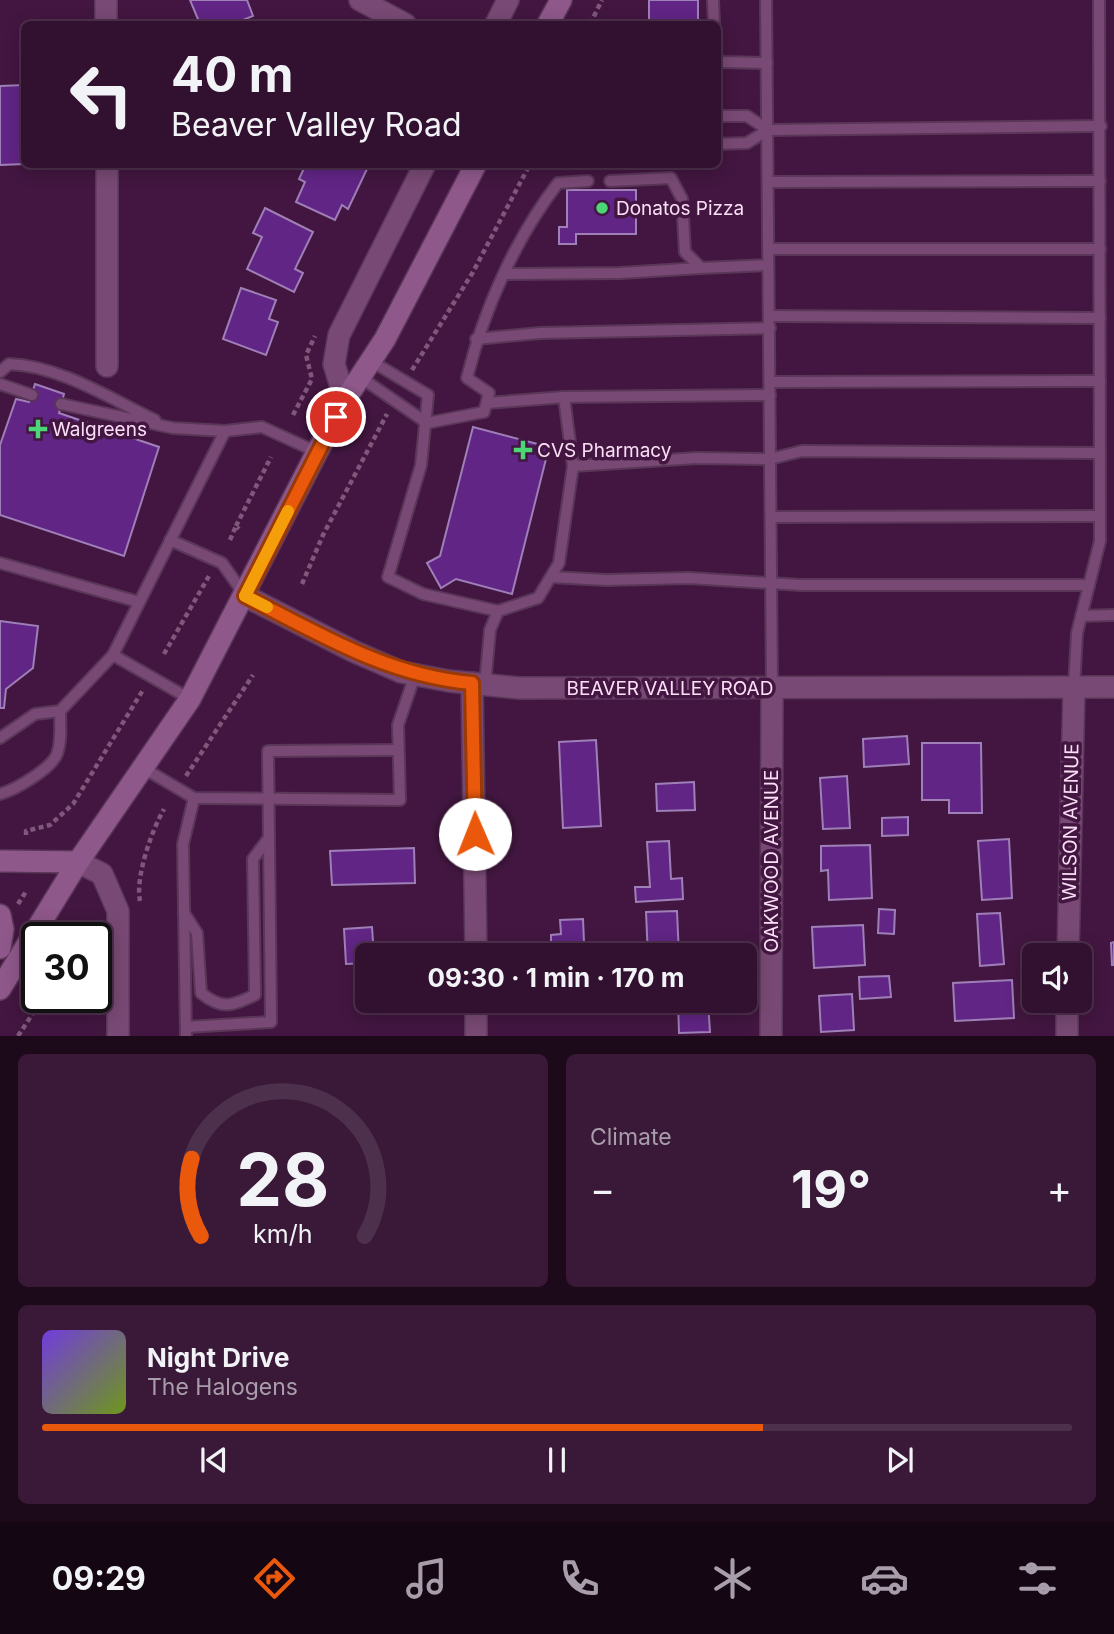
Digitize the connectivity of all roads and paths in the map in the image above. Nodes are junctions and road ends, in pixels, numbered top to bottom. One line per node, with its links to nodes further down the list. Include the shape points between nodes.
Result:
1 (106, 0): 9 (street)
2 (360, 0): 10 (street)
3 (509, 0): 11 (street)
4 (561, 0): 12 (main road)
5 (602, 0): 13 (path)
6 (713, 0): 14 (lane)
7 (766, 0): 16 (lane)
8 (1098, 0): 18 (lane)
9 (106, 21)
10 (399, 21)
11 (498, 21)
12 (550, 21)
13 (592, 21)
14 (714, 21)
15 (721, 62): 16 (lane)
16 (767, 63): 19 (lane)
17 (721, 116): 19 (lane, via 747,116)
18 (1101, 126): 19 (lane); 27 (lane)
19 (768, 130): 20 (lane, via 747,143); 28 (lane)
20 (721, 144)
21 (107, 168): 37 (street)
22 (423, 168): 47 (street, via 340,335 334,364)
23 (474, 168): 38 (main road)
24 (528, 168): 39 (path, via 473,272)
25 (588, 181): 33 (lane, via 558,183 539,208)
26 (610, 181): 32 (lane, via 671,178 681,199 685,252)
27 (1100, 181): 28 (lane); 30 (lane)
28 (768, 183): 29 (lane)
29 (769, 249): 30 (lane); 31 (lane)
30 (1100, 249): 34 (lane)
31 (768, 265): 32 (lane); 35 (lane)
32 (701, 268): 33 (lane, via 620,274)
33 (505, 274): 36 (lane)
34 (1100, 317): 35 (lane); 41 (lane)
35 (769, 322): 36 (lane); 42 (lane)
36 (476, 339): 49 (lane, via 467,377 489,393)
37 (107, 366)
38 (366, 369): 47 (main road); 51 (lane); 51 (lane, via 428,395)
39 (412, 371)
40 (0, 372): 52 (lane, via 9,364 29,365 77,382)
41 (1100, 381): 42 (lane); 55 (lane)
42 (770, 382): 45 (lane)
43 (0, 384): 44 (lane)
44 (32, 395)
45 (770, 395): 46 (lane); 57 (lane)
46 (564, 397): 49 (lane); 58 (lane)
47 (345, 400): 54 (main road)
48 (61, 404): 52 (lane)
49 (485, 407): 51 (lane)
50 (387, 413): 67 (path)
51 (427, 423): 71 (lane, via 421,465 388,577 423,594)
52 (173, 428): 53 (lane)
53 (225, 431): 54 (lane, via 262,427); 61 (lane)
54 (317, 452): 69 (main road)
55 (1100, 453): 57 (lane, via 802,451); 59 (lane)
56 (271, 457): 62 (path)
57 (770, 459): 58 (lane, via 697,458); 60 (lane)
58 (573, 466): 65 (lane, via 559,563)
59 (1100, 516): 60 (lane); 68 (lane, via 1100,541)
60 (771, 517): 66 (lane)
61 (170, 540): 69 (lane, via 222,563); 70 (lane)
62 (230, 540)
63 (0, 563): 70 (lane)
64 (209, 576): 74 (path)
65 (551, 577): 66 (lane); 71 (lane, via 538,598)
66 (771, 582): 68 (lane); 79 (lane)
67 (302, 584)
68 (1089, 585): 73 (lane)
69 (245, 596): 77 (street, BEAVER VALLEY ROAD, via 361,655); 83 (main road)
70 (139, 602): 75 (lane)
71 (498, 611): 78 (lane)
72 (1114, 615): 73 (lane)
73 (1081, 616): 81 (lane)
74 (164, 654)
75 (113, 655): 83 (lane); 84 (lane)
76 (253, 675): 88 (path)
77 (415, 675): 78 (street, BEAVER VALLEY ROAD); 86 (lane, via 398,725)
78 (478, 684): 79 (street, BEAVER VALLEY ROAD, via 519,688); 102 (street)
79 (772, 687): 81 (street, BEAVER VALLEY ROAD); 113 (street, OAKWOOD AVENUE)
80 (1114, 687): 81 (street, BEAVER VALLEY ROAD)
81 (1074, 688): 103 (street, WILSON AVENUE)
82 (143, 690): 93 (path, via 73,804 50,825 26,831)
83 (190, 699): 87 (main road)
84 (60, 710): 85 (lane, via 35,714); 89 (lane, via 56,758 16,790)
85 (0, 738)
86 (397, 750): 91 (lane, via 268,751); 91 (lane, via 400,800)
87 (145, 769): 90 (lane); 96 (main road)
88 (183, 780)
89 (0, 794)
90 (194, 798): 91 (lane); 100 (lane, via 183,844)
91 (268, 800): 94 (lane)
92 (164, 809): 99 (path, via 151,832 137,889)
93 (26, 835)
94 (268, 838): 100 (lane, via 253,859 254,995 235,1004 215,1004 201,993 197,933); 109 (lane, via 271,1023)
95 (0, 861): 96 (main road)
96 (78, 862): 105 (main road); 111 (street, via 102,874 118,911)
97 (27, 882): 98 (path)
98 (32, 894)
99 (140, 902)
100 (184, 913): 109 (lane)
101 (0, 915): 104 (main road)
102 (477, 943)
103 (1068, 943)
104 (0, 948)
105 (0, 989)
106 (33, 1013): 110 (path)
107 (477, 1013): 112 (street)
108 (1067, 1013): 114 (street)
109 (186, 1031)
110 (18, 1035)
111 (118, 1035)
112 (476, 1035)
113 (771, 1035)
114 (1067, 1035)

